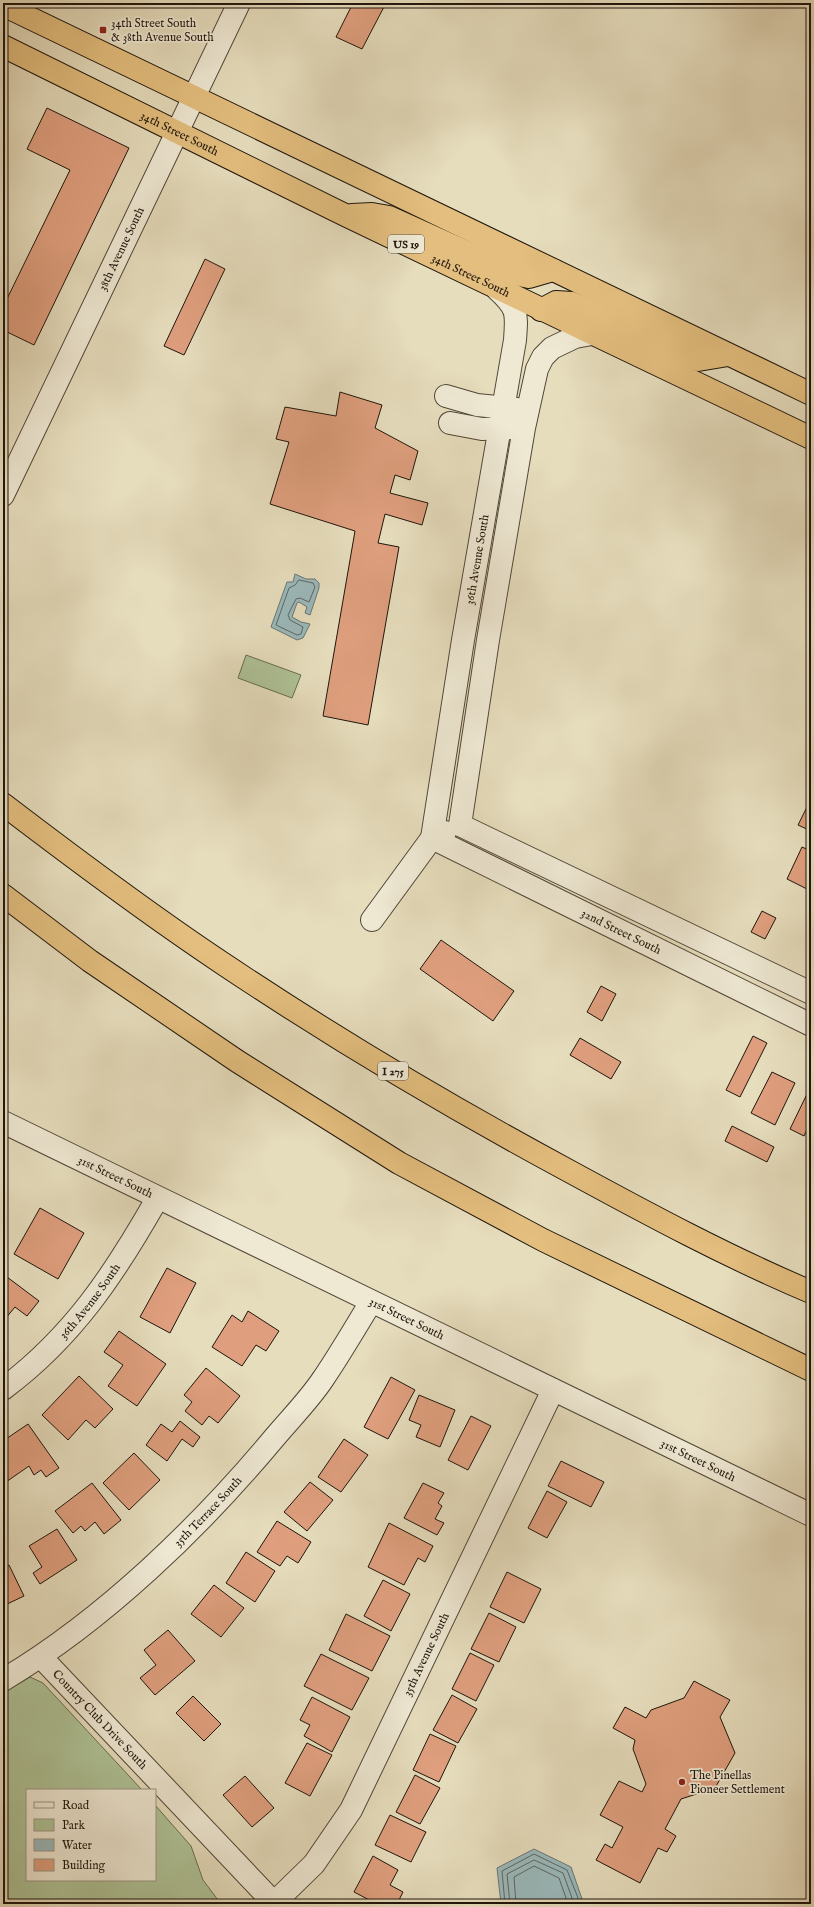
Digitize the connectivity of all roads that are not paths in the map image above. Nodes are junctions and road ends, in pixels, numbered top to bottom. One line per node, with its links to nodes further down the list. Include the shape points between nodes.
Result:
1 (239, 3): 4 (street, 38th Avenue South)
2 (3, 5): 4 (highway)
3 (3, 46): 5 (highway, 34th Street South / US 19)
4 (194, 97): 5 (street, 38th Avenue South); 7 (highway)
5 (177, 131): 6 (highway, 34th Street South / US 19); 18 (street, 38th Avenue South)
6 (345, 215): 7 (highway, via 372,214 389,217 515,274 529,277); 8 (highway, 34th Street South / US 19)
7 (553, 270): 11 (highway)
8 (497, 288): 9 (highway, 34th Street South / US 19); 14 (street, 36th Avenue South, via 516,313 515,340)
9 (541, 310): 10 (highway, 34th Street South / US 19); 11 (highway, via 556,302 572,303 698,360)
10 (592, 334): 15 (street, 36th Avenue South, via 563,341 543,357 537,369); 17 (highway, 34th Street South / US 19)
11 (728, 355): 12 (highway)
12 (811, 394)
13 (446, 396): 14 (street, via 477,405)
14 (500, 418): 15 (street); 16 (street, via 482,429); 21 (street, 36th Avenue South)
15 (526, 419): 20 (street, 36th Avenue South)
16 (450, 423)
17 (811, 438)
18 (3, 495)
19 (3, 804): 28 (highway, I 275, via 209,955 359,1051 493,1130 656,1219)
20 (460, 824): 21 (street, 36th Avenue South); 24 (street)
21 (432, 838): 23 (street, 36th Avenue South); 25 (street, 32nd Street South)
22 (3, 895): 30 (highway, via 102,970 237,1061 399,1163 543,1240)
23 (372, 920)
24 (811, 993)
25 (811, 1025)
26 (3, 1122): 27 (street, 31st Street South)
27 (157, 1199): 29 (street, 31st Street South); 31 (street, 36th Avenue South, via 125,1255 87,1308 62,1338)
28 (811, 1292)
29 (371, 1302): 32 (street, 31st Street South); 34 (street, 35th Terrace South, via 323,1380 249,1467 204,1515 122,1592)
30 (811, 1370)
31 (3, 1389)
32 (553, 1390): 33 (street, 31st Street South); 36 (street, 35th Avenue South, via 351,1810 314,1864)
33 (811, 1515)
34 (41, 1658): 35 (street, 35th Terrace South); 36 (street, Country Club Drive South)
35 (3, 1680)
36 (274, 1903)

